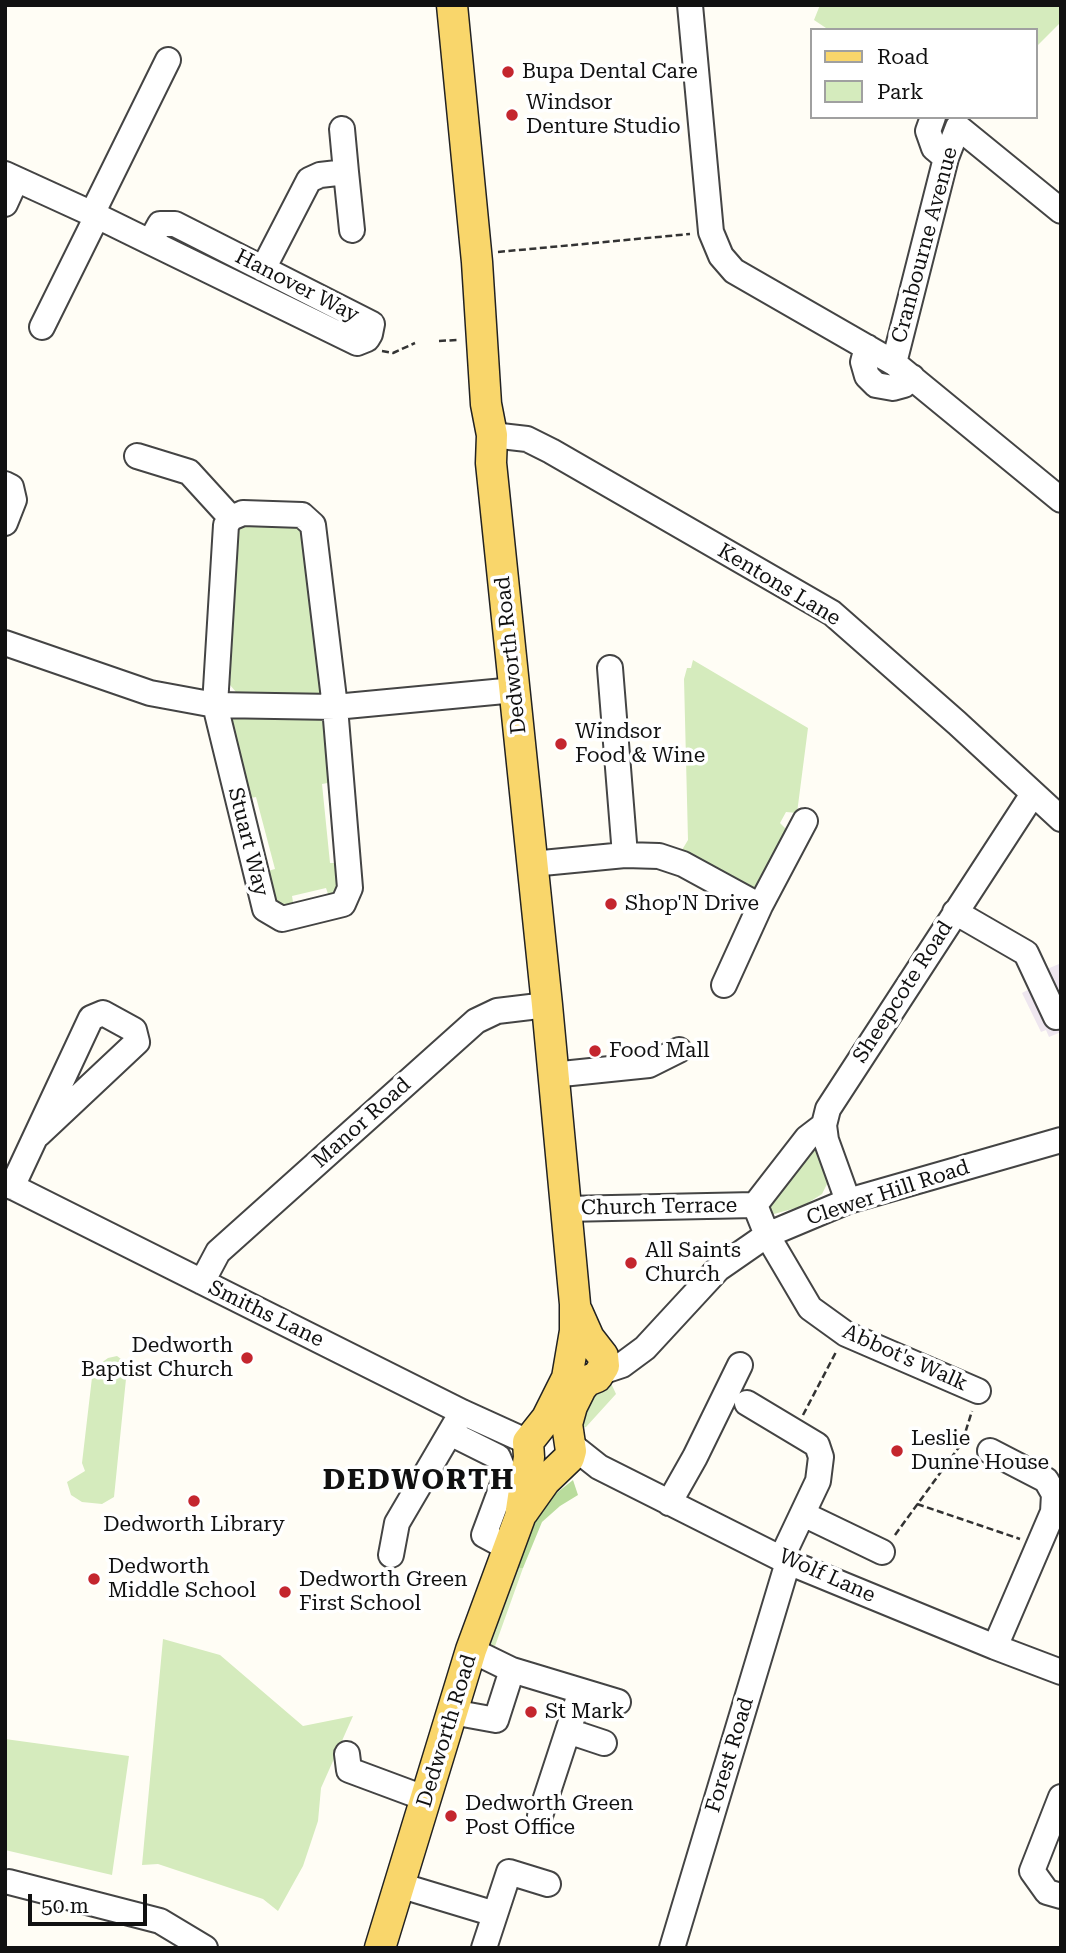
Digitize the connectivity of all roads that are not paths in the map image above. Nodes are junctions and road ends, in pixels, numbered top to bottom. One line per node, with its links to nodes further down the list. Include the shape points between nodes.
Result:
1 (452, 5): 18 (main road, Dedworth Road)
2 (690, 5): 17 (street, via 711,232 721,256 734,271)
3 (168, 60): 12 (street)
4 (932, 119): 7 (street, via 928,131 934,148)
5 (956, 122): 7 (street, Cranbourne Avenue); 11 (street)
6 (342, 129): 8 (street)
7 (946, 158): 17 (street, Cranbourne Avenue)
8 (346, 172): 13 (street); 15 (street, via 320,175 307,183)
9 (11, 177): 10 (street); 12 (street, Hanover Way)
10 (5, 204)
11 (1060, 210)
12 (95, 215): 14 (street, Hanover Way); 16 (street)
13 (352, 230)
14 (150, 242): 15 (street, Hanover Way, via 160,224 175,224); 15 (street, Hanover Way, via 357,342 367,339 372,324)
15 (263, 269)
16 (42, 327)
17 (903, 370): 21 (street)
18 (492, 435): 26 (main road, Dedworth Road, via 491,463); 29 (street, Kentons Lane, via 527,439 551,451 832,613)
19 (136, 456): 22 (street, via 189,472)
20 (5, 484): 23 (street, via 11,487 14,500)
21 (1061, 500)
22 (231, 519): 27 (street, via 226,525); 28 (street, via 243,513 302,515 313,525)
23 (5, 523)
24 (5, 643): 27 (street, via 150,693)
25 (610, 668): 32 (street)
26 (515, 690): 28 (street); 33 (main road, Dedworth Road)
27 (215, 705): 28 (street); 28 (street, Stuart Way, via 265,909 282,919 343,904 350,888)
28 (335, 707)
29 (1034, 794): 30 (street, Kentons Lane); 35 (street, Sheepcote Road)
30 (1061, 819)
31 (805, 821): 34 (street)
32 (625, 855): 33 (street); 34 (street, via 659,856 683,864)
33 (532, 864): 37 (main road, Dedworth Road)
34 (760, 906): 36 (street)
35 (955, 912): 38 (street, via 1026,953); 41 (street, Sheepcote Road, via 828,1109)
36 (723, 985)
37 (547, 1005): 40 (main road, Dedworth Road); 49 (street, Manor Road, via 496,1012 476,1021 218,1252)
38 (1056, 1017)
39 (679, 1050): 40 (street, via 649,1065)
40 (552, 1075): 47 (main road, Dedworth Road)
41 (824, 1125): 45 (street); 46 (street, via 807,1138)
42 (38, 1134): 42 (street, via 91,1018 103,1013 134,1030 137,1042); 44 (street)
43 (1061, 1140): 45 (street, Clewer Hill Road)
44 (9, 1185): 49 (street, Smiths Lane)
45 (848, 1201): 48 (street, Clewer Hill Road)
46 (755, 1205): 47 (street, Church Terrace); 48 (street, Abbot's Walk)
47 (564, 1209): 50 (main road, Dedworth Road, via 575,1331)
48 (767, 1235): 50 (street, Clewer Hill Road, via 718,1269 645,1348 636,1354); 52 (street, Abbot's Walk, via 810,1308 846,1334)
49 (202, 1282): 54 (street, Smiths Lane)
50 (587, 1361): 55 (main road, Dedworth Road, via 567,1424)
51 (740, 1365): 57 (street)
52 (978, 1391)
53 (747, 1403): 58 (street, Forest Road, via 817,1445 821,1457 818,1481)
54 (456, 1422): 55 (street, Smiths Lane); 59 (street, via 498,1457 506,1476 484,1535); 61 (street, via 397,1523)
55 (551, 1449): 57 (street, Wolf Lane, via 599,1466); 59 (main road, Dedworth Road)
56 (990, 1451): 63 (street, via 1046,1480 1054,1494 1053,1512)
57 (669, 1503): 62 (street, Wolf Lane)
58 (803, 1514): 60 (street); 62 (street, Forest Road)
59 (508, 1548): 64 (main road, Dedworth Road)
60 (883, 1552)
61 (391, 1555)
62 (785, 1559): 63 (street, Wolf Lane); 84 (street, Forest Road)
63 (995, 1647): 66 (street, Wolf Lane)
64 (471, 1650): 65 (street); 69 (main road, Dedworth Road)
65 (512, 1670): 67 (street); 69 (street, via 496,1720)
66 (1061, 1672)
67 (581, 1691): 68 (street); 70 (street)
68 (618, 1702)
69 (452, 1713): 74 (main road, Dedworth Road)
70 (568, 1731): 71 (street); 75 (street)
71 (604, 1742)
72 (347, 1754): 74 (street, via 349,1770)
73 (1061, 1797): 79 (street, via 1032,1871 1047,1892)
74 (427, 1799): 78 (main road, Dedworth Road)
75 (540, 1816)
76 (9, 1882): 81 (street, via 160,1922)
77 (548, 1884): 80 (street, via 509,1872)
78 (399, 1885): 80 (street); 82 (main road, Dedworth Road)
79 (1061, 1896)
80 (495, 1914): 83 (street)
81 (205, 1948)
82 (380, 1948)
83 (484, 1948)
84 (671, 1948)

